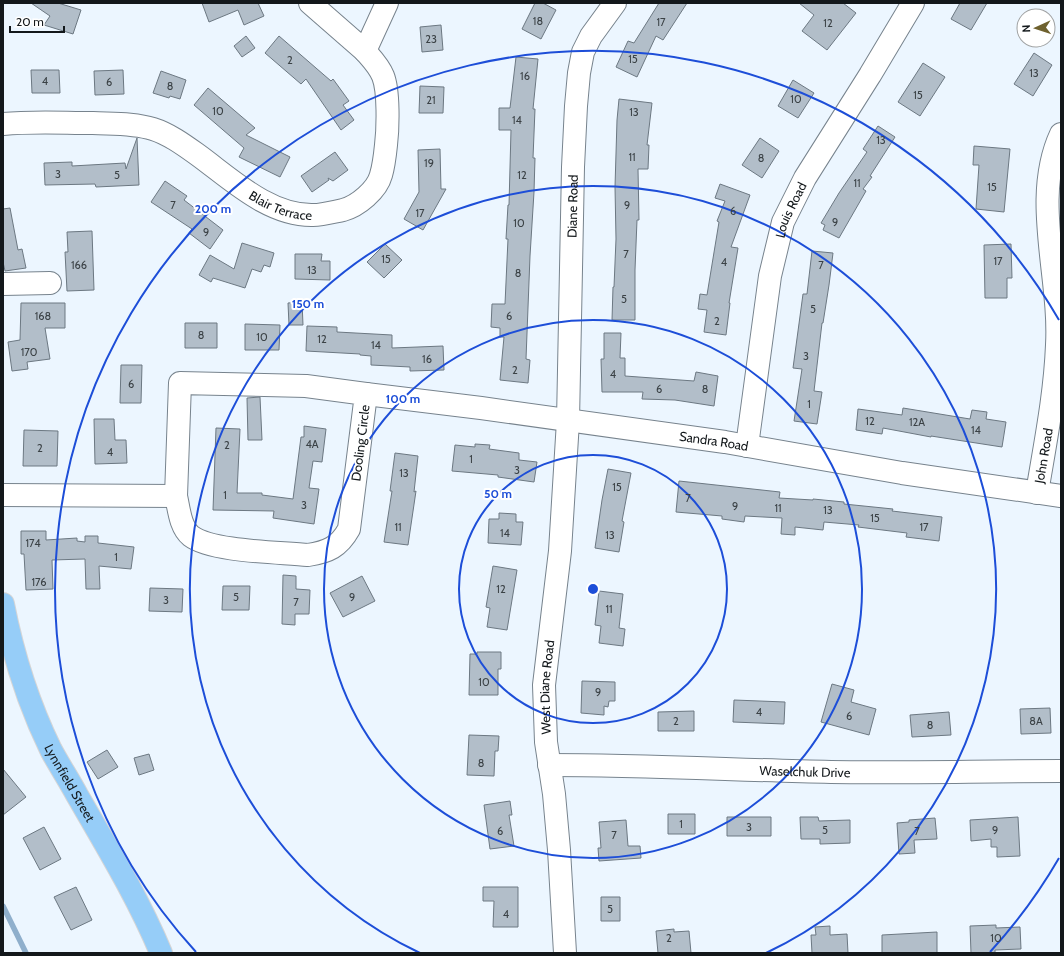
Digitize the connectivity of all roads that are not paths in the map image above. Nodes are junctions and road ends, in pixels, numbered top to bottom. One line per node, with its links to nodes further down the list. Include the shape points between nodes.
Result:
1 (310, 3): 5 (street, Blair Terrace)
2 (387, 3): 5 (street)
3 (615, 3): 11 (street, Diane Road, via 591,36 583,52 579,74 573,167)
4 (913, 3): 12 (street, Louis Road, via 805,178 783,222 770,276)
5 (366, 51): 6 (street, Blair Terrace, via 384,77 387,97 387,141 381,176 361,202 348,209 329,213 296,214 278,208 236,184 186,146 155,129 138,125 110,124)
6 (3, 124)
7 (1061, 134): 13 (street, John Road, via 1054,148 1049,170 1048,194 1058,344)
8 (50, 283): 9 (street)
9 (3, 284)
10 (366, 394): 11 (street, Sandra Road); 15 (street, Dooling Circle, via 306,386 180,383); 15 (street, Dooling Circle, via 349,529 342,540 332,548 308,555 226,548 202,542 190,535 184,525)
11 (568, 421): 12 (street, Sandra Road); 18 (street, West Diane Road, via 560,551 544,685 544,719)
12 (747, 446): 13 (street, Sandra Road)
13 (1037, 493): 16 (street, Sandra Road)
14 (3, 495): 15 (street)
15 (176, 496)
16 (1061, 496)
17 (3, 604): 20 (main road, Lynnfield Street, via 16,664 39,724 119,868)
18 (550, 765): 19 (street, Waselchuk Drive, via 911,773); 21 (street, West Diane Road, via 559,850)
19 (1061, 770)
20 (161, 953)
21 (565, 953)

